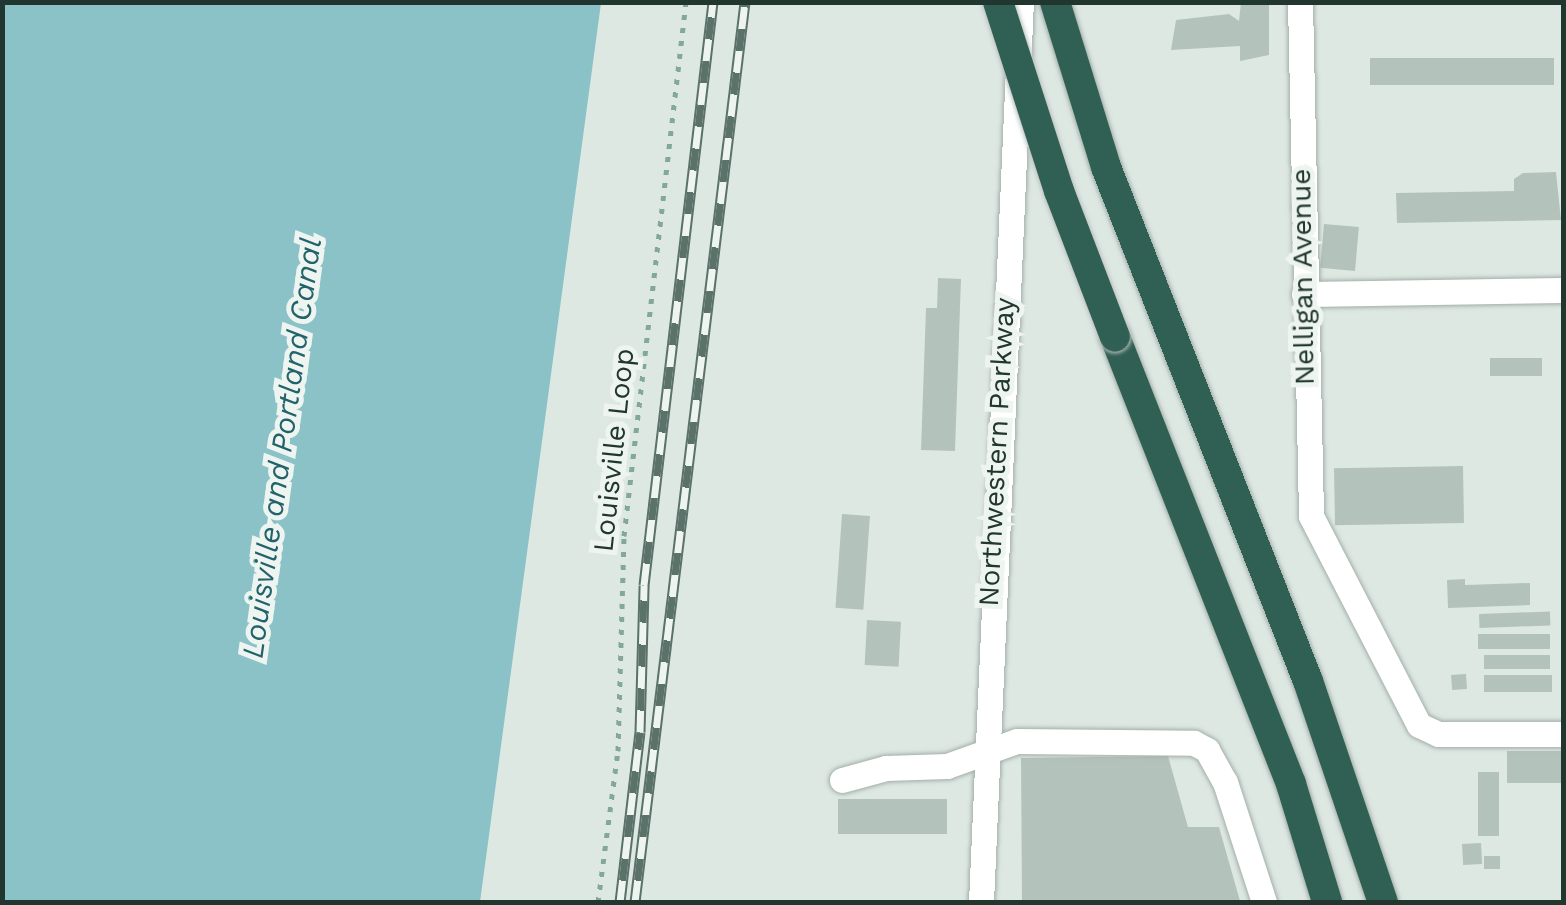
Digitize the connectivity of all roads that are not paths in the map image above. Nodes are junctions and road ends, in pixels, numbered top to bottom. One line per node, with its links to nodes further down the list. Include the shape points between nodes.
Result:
1 (998, 2): 12 (highway, bridge, via 1059,191 1290,784)
2 (1022, 2): 8 (street, Northwestern Parkway)
3 (1055, 2): 13 (highway, via 1106,168 1308,681)
4 (1300, 2): 6 (street, Nelligan Avenue)
5 (1564, 290): 6 (street)
6 (1304, 294): 7 (street, Nelligan Avenue, via 1306,489 1326,549 1419,725 1438,734)
7 (1564, 734)
8 (984, 753): 9 (street, via 947,766 886,768); 10 (street, Northwestern Parkway); 11 (street, via 1018,741 1174,739 1207,750 1225,782)
9 (842, 780)
10 (981, 902)
11 (1264, 902)
12 (1327, 902)
13 (1382, 902)

